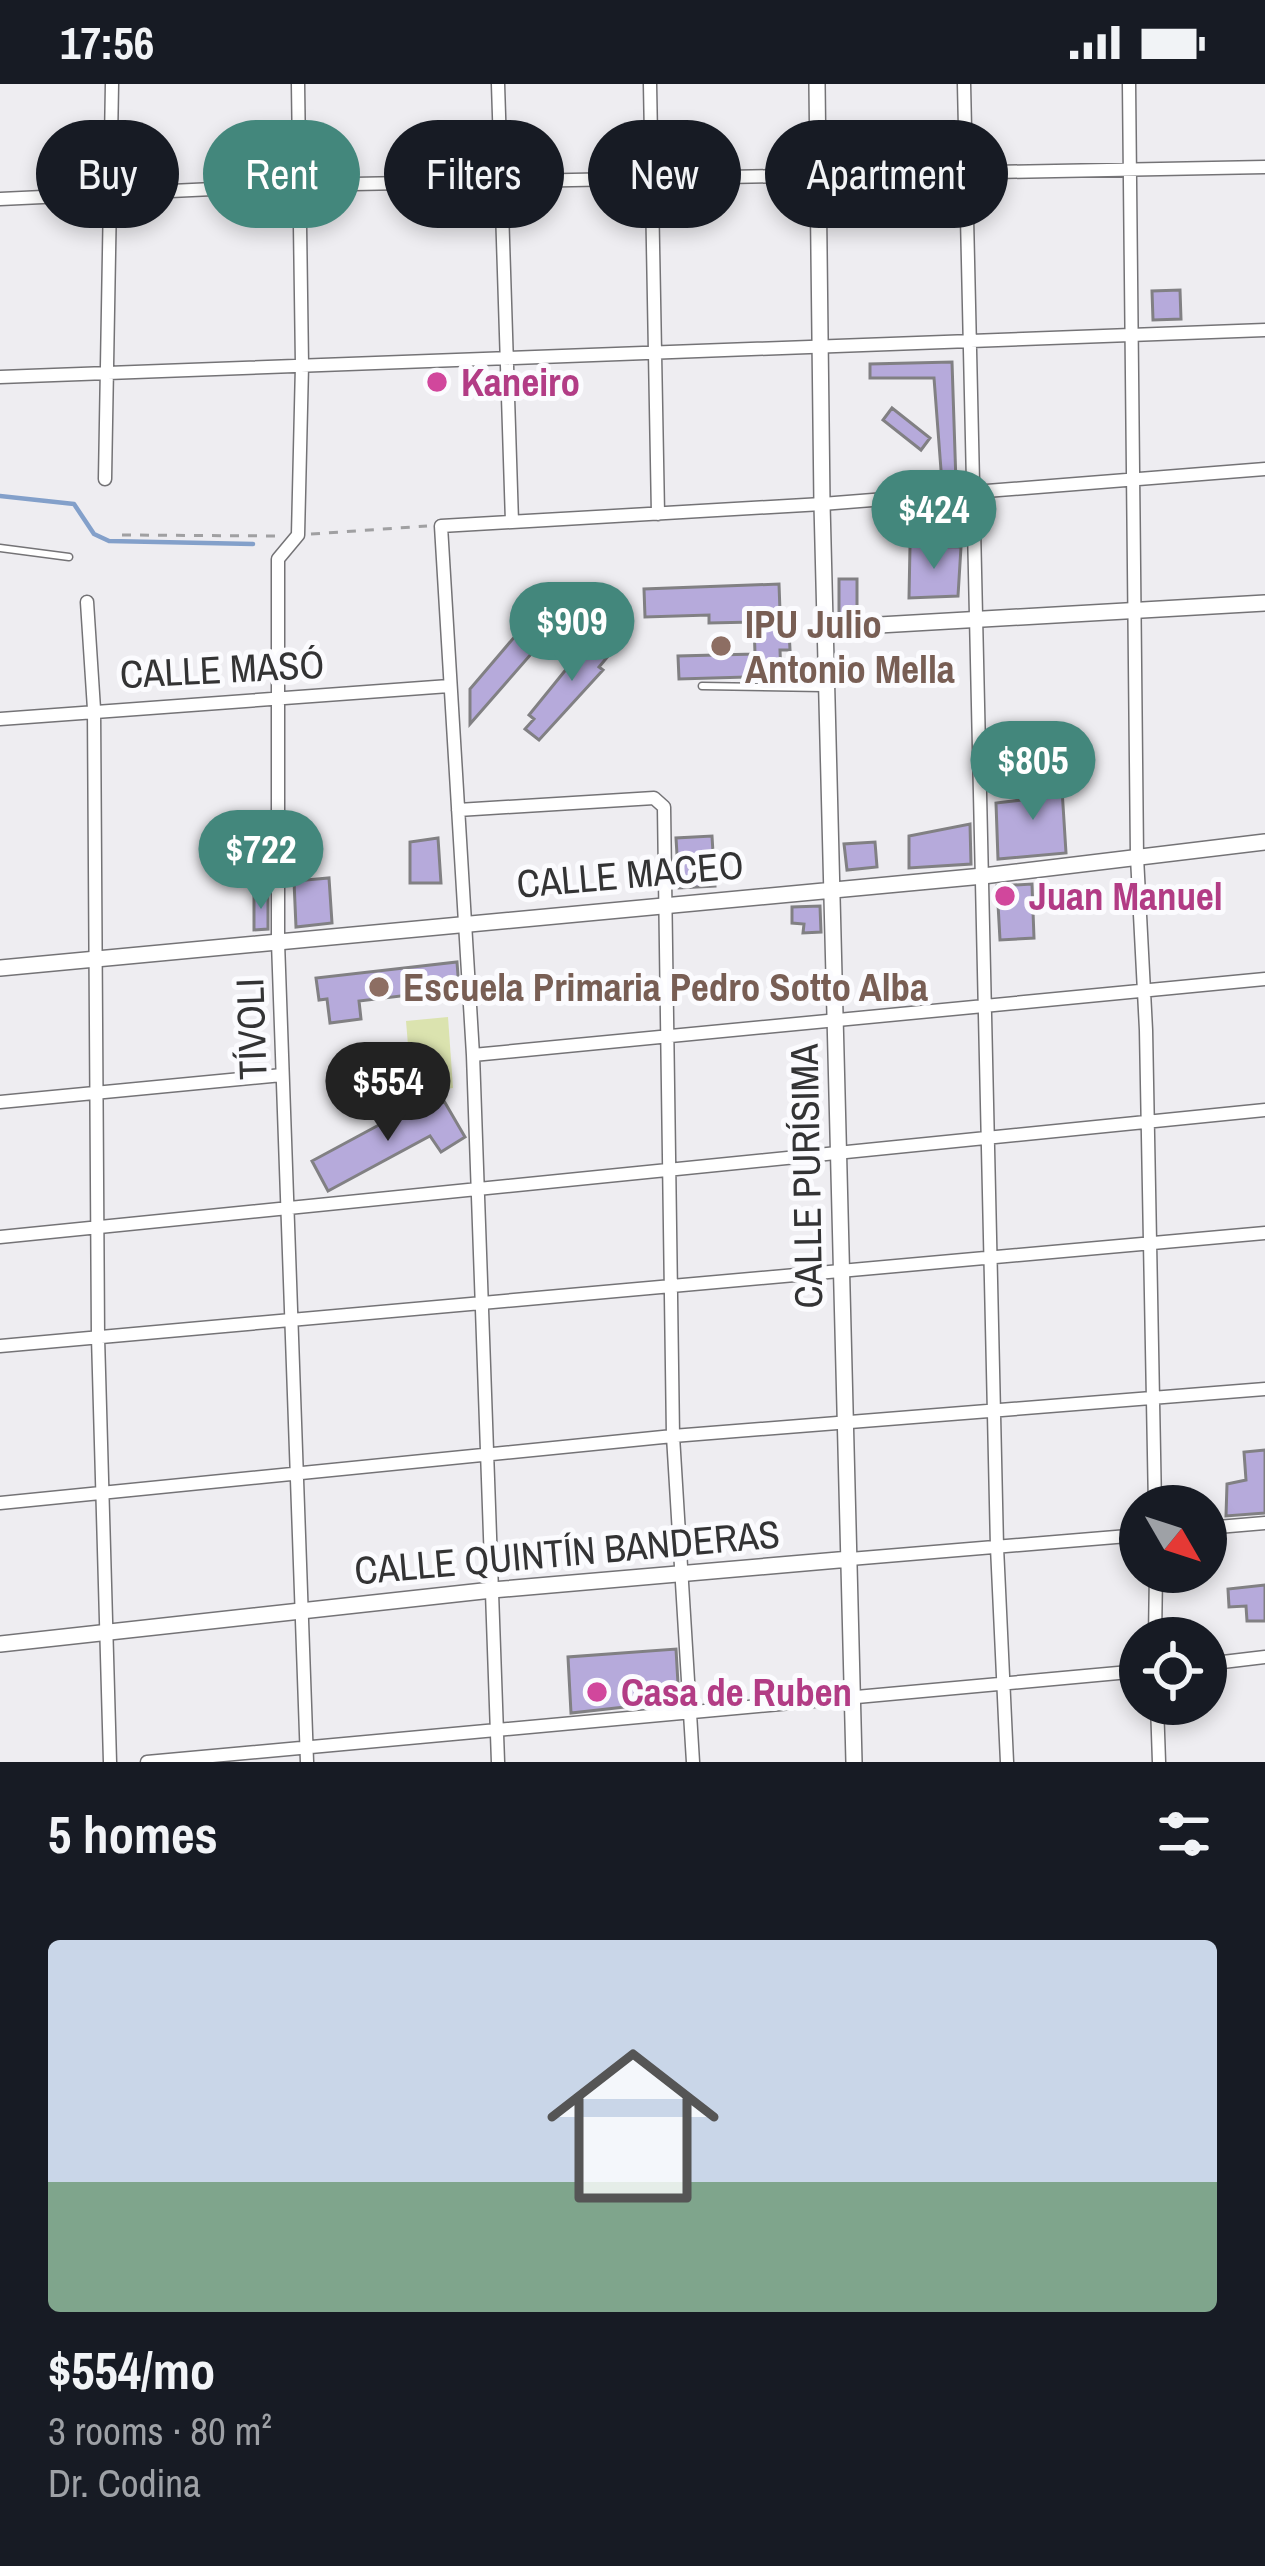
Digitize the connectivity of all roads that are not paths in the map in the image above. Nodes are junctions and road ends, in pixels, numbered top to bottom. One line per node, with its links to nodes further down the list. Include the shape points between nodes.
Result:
1 (112, 84): 8 (street)
2 (298, 84): 9 (street, TÍVOLI)
3 (498, 84): 10 (street)
4 (650, 84): 11 (street)
5 (818, 84): 12 (street, CALLE PURÍSIMA)
6 (964, 84): 13 (street)
7 (1129, 84): 16 (street)
8 (112, 120)
9 (299, 120)
10 (499, 120)
11 (651, 120)
12 (817, 120)
13 (966, 120)
14 (1265, 167): 16 (street)
15 (1008, 170): 16 (street)
16 (1130, 172): 26 (street)
17 (36, 198): 18 (street)
18 (0, 199)
19 (111, 228): 32 (street)
20 (301, 228): 31 (street, TÍVOLI)
21 (502, 228): 30 (street)
22 (654, 228): 29 (street)
23 (818, 228): 28 (street, CALLE PURÍSIMA)
24 (970, 228): 27 (street)
25 (1265, 330): 26 (street)
26 (1133, 335): 27 (street); 35 (street)
27 (973, 340): 28 (street); 37 (street)
28 (822, 348): 29 (street); 38 (street, CALLE PURÍSIMA)
29 (657, 353): 30 (street); 39 (street)
30 (506, 359): 31 (street); 40 (street)
31 (302, 365): 32 (street); 51 (street, TÍVOLI, via 298,535 278,559)
32 (107, 374): 33 (street); 36 (street)
33 (0, 377)
34 (1265, 469): 35 (street)
35 (1135, 476): 37 (street); 45 (street)
36 (105, 479)
37 (975, 491): 38 (street); 46 (street)
38 (822, 504): 39 (street); 47 (street, CALLE PURÍSIMA)
39 (658, 514): 40 (street)
40 (512, 522): 48 (street, via 441,526)
41 (0, 548): 42 (lane)
42 (69, 557)
43 (87, 602): 52 (street)
44 (1265, 603): 45 (street)
45 (1137, 612): 46 (street); 56 (street)
46 (977, 620): 47 (street); 57 (street)
47 (827, 628): 50 (street, CALLE PURÍSIMA)
48 (449, 686): 51 (street, CALLE MASÓ); 54 (street)
49 (702, 686): 50 (lane)
50 (827, 688): 58 (street, CALLE PURÍSIMA)
51 (281, 700): 52 (street, CALLE MASÓ); 61 (street, TÍVOLI)
52 (94, 710): 53 (street, CALLE MASÓ); 62 (street)
53 (0, 719)
54 (458, 810): 59 (street, via 659,801); 60 (street)
55 (1265, 842): 56 (street, CALLE MACEO)
56 (1137, 857): 57 (street, CALLE MACEO); 65 (street)
57 (982, 876): 58 (street, CALLE MACEO); 66 (street)
58 (831, 889): 59 (street, CALLE MACEO); 67 (street, CALLE PURÍSIMA)
59 (664, 902): 60 (street, CALLE MACEO); 68 (street)
60 (466, 924): 61 (street, CALLE MACEO); 69 (street)
61 (278, 942): 62 (street, CALLE MACEO); 70 (street, TÍVOLI)
62 (93, 960): 63 (street, CALLE MACEO); 71 (street)
63 (0, 968)
64 (1265, 979): 65 (street)
65 (1144, 988): 66 (street); 74 (street)
66 (986, 1002): 67 (street); 75 (street)
67 (835, 1022): 68 (street); 76 (street, CALLE PURÍSIMA)
68 (665, 1039): 69 (street); 77 (street)
69 (473, 1055): 78 (street)
70 (282, 1075): 71 (street); 79 (street, TÍVOLI)
71 (99, 1094): 72 (street); 80 (street)
72 (0, 1102)
73 (1265, 1110): 74 (street)
74 (1147, 1121): 75 (street); 83 (street)
75 (989, 1138): 76 (street); 84 (street)
76 (840, 1156): 77 (street); 85 (street, CALLE PURÍSIMA)
77 (668, 1171): 78 (street); 86 (street)
78 (478, 1190): 79 (street); 87 (street)
79 (288, 1209): 80 (street); 88 (street, TÍVOLI)
80 (98, 1228): 82 (street); 89 (street)
81 (1265, 1233): 83 (street)
82 (0, 1237)
83 (1149, 1240): 84 (street); 92 (street)
84 (993, 1255): 85 (street); 93 (street)
85 (841, 1267): 86 (street); 94 (street, CALLE PURÍSIMA)
86 (669, 1282): 87 (street); 95 (street)
87 (479, 1301): 88 (street); 96 (street)
88 (294, 1319): 89 (street); 97 (street, TÍVOLI)
89 (98, 1337): 90 (street); 99 (street)
90 (0, 1346)
91 (1265, 1389): 92 (street)
92 (1153, 1400): 93 (street); 98 (street)
93 (995, 1412): 94 (street); 104 (street)
94 (845, 1424): 95 (street); 105 (street, CALLE PURÍSIMA)
95 (673, 1436): 96 (street); 106 (street)
96 (488, 1458): 97 (street); 107 (street)
97 (300, 1474): 99 (street); 108 (street, TÍVOLI)
98 (1155, 1485)
99 (102, 1492): 100 (street); 109 (street)
100 (0, 1502)
101 (1265, 1523): 102 (street)
102 (1227, 1526)
103 (1119, 1536): 104 (street, CALLE QUINTÍN BANDERAS)
104 (997, 1547): 105 (street, CALLE QUINTÍN BANDERAS); 114 (street)
105 (850, 1559): 106 (street, CALLE QUINTÍN BANDERAS); 115 (street, CALLE PURÍSIMA)
106 (682, 1574): 107 (street, CALLE QUINTÍN BANDERAS); 116 (street)
107 (492, 1590): 108 (street, CALLE QUINTÍN BANDERAS); 118 (street)
108 (301, 1610): 109 (street, CALLE QUINTÍN BANDERAS); 119 (street, TÍVOLI)
109 (105, 1632): 110 (street, CALLE QUINTÍN BANDERAS); 120 (street)
110 (0, 1644)
111 (1265, 1657): 112 (street)
112 (1227, 1662)
113 (1119, 1673): 114 (street)
114 (1004, 1683): 115 (street); 126 (street)
115 (852, 1696): 116 (street); 125 (street, CALLE PURÍSIMA)
116 (691, 1712): 118 (street); 124 (street)
117 (1157, 1725): 127 (street)
118 (497, 1729): 119 (street); 123 (street)
119 (306, 1744): 121 (street); 122 (street, TÍVOLI)
120 (110, 1762)
121 (147, 1762)
122 (307, 1762)
123 (498, 1762)
124 (693, 1762)
125 (854, 1762)
126 (1007, 1762)
127 (1159, 1762)

